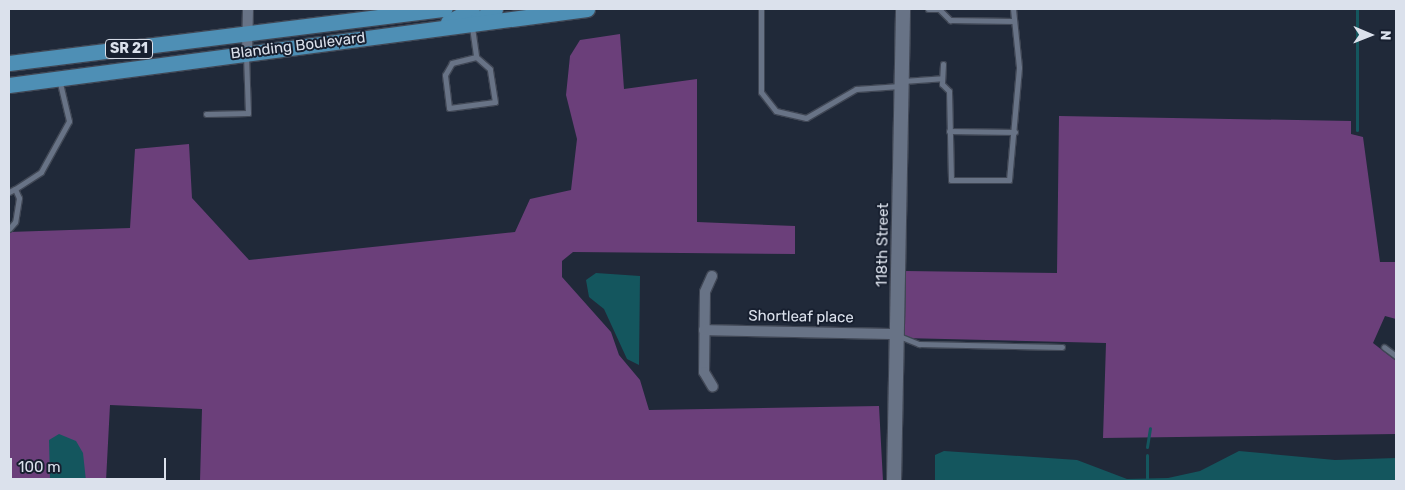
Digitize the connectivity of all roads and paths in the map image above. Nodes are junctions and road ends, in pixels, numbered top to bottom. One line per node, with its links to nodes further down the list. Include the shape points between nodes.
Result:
1 (248, 9): 12 (street)
2 (444, 9): 12 (main road, Blanding Boulevard / SR 21)
3 (495, 9): 10 (main road)
4 (587, 9): 10 (main road, Blanding Boulevard / SR 21)
5 (761, 9): 21 (lane, via 762,92 776,112 806,118 856,88)
6 (903, 9): 21 (street, 118th Street)
7 (928, 9): 8 (lane)
8 (939, 9): 11 (lane, via 950,20)
9 (1014, 9): 11 (lane)
10 (472, 16): 13 (main road, Blanding Boulevard / SR 21, via 427,30); 14 (lane)
11 (1014, 21): 25 (lane, via 1019,67)
12 (248, 35): 13 (street); 15 (main road, Blanding Boulevard / SR 21)
13 (247, 53): 19 (main road, Blanding Boulevard / SR 21); 23 (lane, via 248,113)
14 (476, 57): 14 (lane, via 462,58 448,68 444,80 449,108 495,102 490,69)
15 (27, 60): 16 (main road, Blanding Boulevard / SR 21); 20 (main road)
16 (9, 63)
17 (942, 64): 18 (lane)
18 (942, 78): 21 (lane); 24 (lane, via 949,91)
19 (59, 79): 20 (main road, Blanding Boulevard / SR 21); 26 (lane, via 69,121 40,172)
20 (30, 82): 22 (main road, Blanding Boulevard / SR 21)
21 (902, 84): 31 (street, 118th Street)
22 (9, 85)
23 (206, 114)
24 (949, 131): 25 (lane); 25 (lane, via 949,175 956,182 1009,180)
25 (1016, 132)
26 (15, 189): 27 (lane); 28 (lane, via 15,222)
27 (9, 192)
28 (9, 229)
29 (712, 276): 30 (street, via 704,292)
30 (704, 330): 31 (street, Shortleaf place); 35 (street, via 704,372)
31 (897, 334): 33 (lane, via 919,344); 36 (street, 118th Street)
32 (1384, 346): 34 (lane)
33 (1062, 347)
34 (1396, 356)
35 (713, 387)
36 (894, 481)

